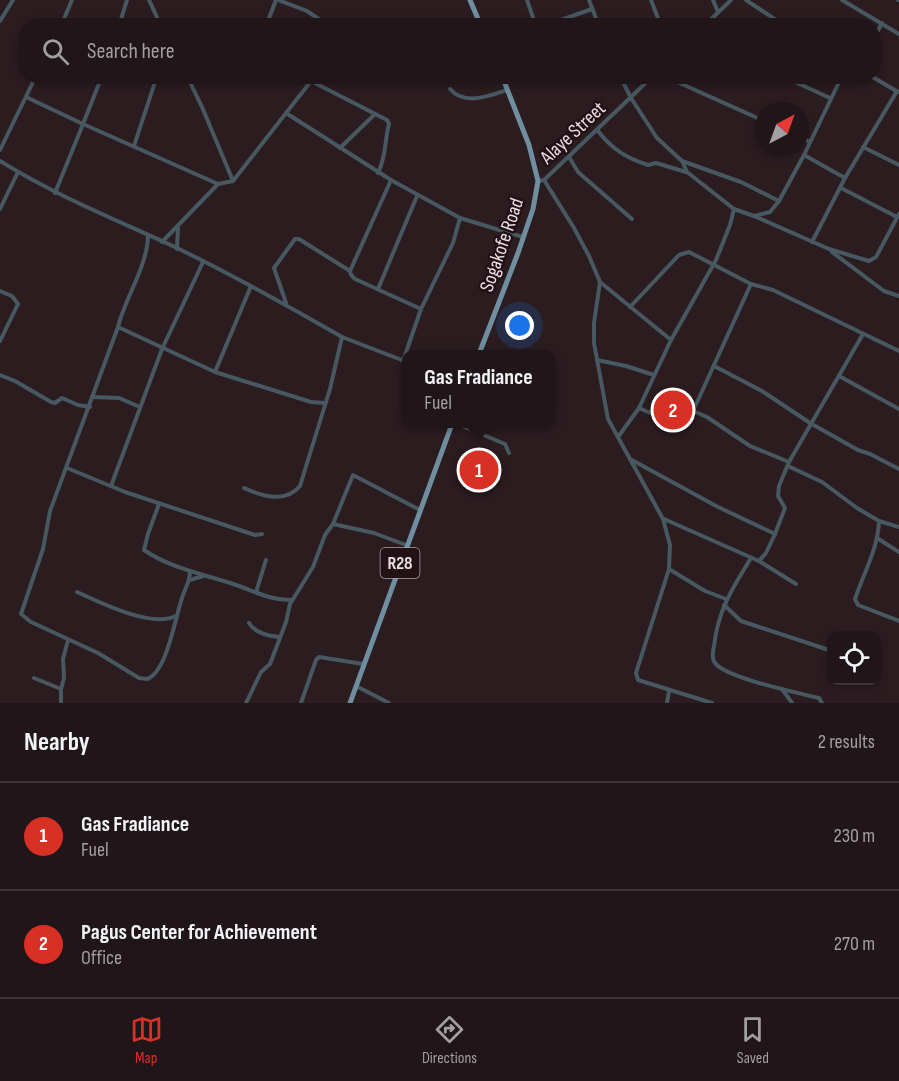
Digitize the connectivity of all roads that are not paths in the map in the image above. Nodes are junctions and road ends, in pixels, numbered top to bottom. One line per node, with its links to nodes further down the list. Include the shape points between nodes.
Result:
1 (13, 0): 29 (street)
2 (72, 0): 16 (street)
3 (127, 0): 17 (street)
4 (149, 0): 18 (street)
5 (277, 0): 19 (street); 20 (street)
6 (470, 0): 21 (main road)
7 (527, 0): 22 (street)
8 (589, 0): 14 (street)
9 (651, 0): 25 (street)
10 (713, 0): 15 (street)
11 (731, 0): 15 (street)
12 (746, 0): 27 (street)
13 (842, 0): 28 (street)
14 (592, 9): 23 (street); 24 (street)
15 (718, 12): 26 (street)
16 (64, 18)
17 (121, 18)
18 (158, 18)
19 (269, 18)
20 (317, 18)
21 (478, 18)
22 (534, 18)
23 (567, 18)
24 (596, 18)
25 (658, 18)
26 (712, 18)
27 (772, 18)
28 (872, 18)
29 (0, 21)
30 (882, 24): 31 (street)
31 (899, 34)
32 (881, 82): 47 (street)
33 (32, 84): 48 (street)
34 (99, 84): 54 (street)
35 (154, 84): 57 (street)
36 (191, 84): 72 (street)
37 (309, 84): 51 (street)
38 (317, 84): 52 (street)
39 (506, 84): 46 (main road, Sogakofe Road)
40 (624, 84): 49 (street)
41 (645, 84): 49 (street, Alaye Street)
42 (682, 84): 53 (street)
43 (799, 84): 50 (street)
44 (838, 84): 50 (street)
45 (450, 89): 46 (street, via 459,97 479,98)
46 (508, 89): 73 (main road, Sogakofe Road)
47 (898, 92): 58 (street)
48 (26, 97): 54 (street); 60 (street)
49 (631, 98): 55 (street, Alaye Street); 65 (street, via 657,138)
50 (830, 98): 56 (street)
51 (286, 113): 59 (street); 72 (street)
52 (375, 114): 59 (street); 69 (street, via 389,124 386,156)
53 (755, 117)
54 (83, 124): 57 (street); 76 (street)
55 (598, 131): 63 (street, Alaye Street); 68 (street, via 618,153 648,165 656,163)
56 (810, 142)
57 (134, 146): 74 (street)
58 (863, 147): 66 (street); 70 (street)
59 (340, 148): 69 (street)
60 (0, 150)
61 (803, 156): 78 (street)
62 (808, 156): 70 (street)
63 (569, 157): 73 (street, Alaye Street); 84 (street, via 578,172)
64 (0, 161): 67 (street)
65 (682, 161): 68 (street); 78 (street, via 741,182)
66 (899, 165)
67 (18, 172): 76 (street); 79 (street)
68 (687, 172): 80 (street)
69 (378, 173): 71 (street)
70 (845, 177): 75 (street)
71 (391, 180): 77 (street); 95 (street)
72 (233, 181): 74 (street)
73 (541, 181): 87 (main road, Sogakofe Road); 96 (street, via 574,228)
74 (218, 184): 85 (street)
75 (840, 188): 82 (street); 89 (street)
76 (55, 193): 86 (street)
77 (417, 195): 83 (street); 99 (street)
78 (779, 201): 81 (street, via 770,212)
79 (0, 209)
80 (734, 209): 81 (street); 94 (street)
81 (754, 216): 89 (street)
82 (898, 216): 92 (street, via 873,260)
83 (460, 218): 87 (street); 104 (street, via 453,243)
84 (632, 219)
85 (178, 227): 88 (street); 91 (street)
86 (148, 235): 88 (street); 90 (street)
87 (523, 237): 112 (main road, Sogakofe Road)
88 (161, 241): 90 (street); 91 (street)
89 (812, 242): 92 (street)
90 (148, 249): 105 (street)
91 (177, 249): 93 (street)
92 (829, 249): 101 (street, via 884,291)
93 (203, 262): 98 (street); 110 (street)
94 (713, 266): 97 (street); 103 (street, via 685,251); 108 (street)
95 (350, 271): 99 (street, via 355,279); 102 (street, via 295,239 274,268)
96 (600, 282): 103 (street); 115 (street, via 594,323)
97 (751, 284): 106 (street, via 773,290); 116 (street)
98 (251, 286): 102 (street); 117 (street)
99 (378, 289): 104 (street)
100 (0, 291): 109 (street, via 18,304)
101 (899, 296)
102 (286, 304): 107 (street)
103 (630, 306): 108 (street)
104 (421, 309): 111 (street)
105 (118, 327): 110 (street); 121 (street)
106 (863, 334): 113 (street); 120 (street)
107 (342, 337): 114 (street); 122 (street)
108 (671, 340): 119 (street)
109 (0, 341)
110 (162, 349): 117 (street); 124 (street)
111 (408, 350)
112 (481, 350)
113 (899, 351)
114 (402, 360)
115 (597, 360): 119 (street); 131 (street, via 608,419)
116 (714, 366): 127 (street); 128 (street, via 762,391)
117 (214, 372): 122 (street)
118 (0, 375): 123 (street, via 51,402 62,398)
119 (654, 375): 125 (street)
120 (839, 376): 126 (street); 128 (street)
121 (92, 397): 123 (street); 124 (street, via 119,398)
122 (325, 403): 138 (street, via 298,489 281,498)
123 (90, 407): 135 (street)
124 (140, 407): 137 (street)
125 (639, 408): 127 (street, via 682,427); 131 (street)
126 (899, 409)
127 (693, 411): 134 (street, via 750,446)
128 (810, 423): 134 (street); 136 (street)
129 (450, 428): 140 (main road, R28)
130 (468, 428): 132 (street, via 505,444)
131 (617, 437): 133 (street)
132 (509, 453)
133 (629, 458): 141 (street); 146 (street)
134 (789, 464): 142 (street); 146 (street, via 779,486 778,496 785,508)
135 (67, 468): 137 (street); 166 (street, via 50,511 43,549 21,614)
136 (899, 469)
137 (111, 486): 139 (street)
138 (243, 488)
139 (159, 504): 145 (street); 154 (street, via 144,550)
140 (420, 510): 143 (street, via 353,475); 148 (main road, R28)
141 (663, 519): 150 (street); 153 (street, via 670,545)
142 (879, 521): 144 (street); 147 (street)
143 (333, 524): 148 (street, via 386,536); 160 (street, via 314,567)
144 (899, 527)
145 (262, 534)
146 (775, 534): 152 (street)
147 (877, 538): 149 (street); 163 (street, via 855,598 858,605)
148 (406, 545): 168 (main road, R28)
149 (899, 552)
150 (750, 558): 152 (street); 161 (street)
151 (266, 560): 159 (street)
152 (759, 561): 157 (street)
153 (669, 569): 161 (street); 173 (street, via 636,674 638,680)
154 (190, 571): 155 (street); 156 (street)
155 (206, 575): 156 (street); 159 (street)
156 (190, 580): 162 (street)
157 (796, 584)
158 (77, 592): 162 (street, via 138,616 168,619)
159 (256, 592): 160 (street)
160 (291, 600): 165 (street)
161 (724, 602): 167 (street, via 741,621); 172 (street, via 715,631 715,663 740,676)
162 (177, 615): 166 (street, via 156,673 147,680)
163 (899, 621)
164 (249, 623): 165 (street, via 252,629)
165 (279, 638): 175 (street, via 270,664 261,672)
166 (68, 640): 171 (street)
167 (827, 650)
168 (363, 664): 170 (main road, R28); 176 (street, via 319,657)
169 (34, 678): 171 (street)
170 (355, 686): 177 (main road, R28); 178 (street)
171 (61, 689): 174 (street)
172 (782, 689): 181 (street); 182 (street, via 819,698)
173 (669, 691): 179 (street); 180 (street)
174 (61, 703)
175 (246, 703)
176 (301, 703)
177 (350, 703)
178 (389, 703)
179 (667, 703)
180 (712, 703)
181 (792, 703)
182 (822, 703)

